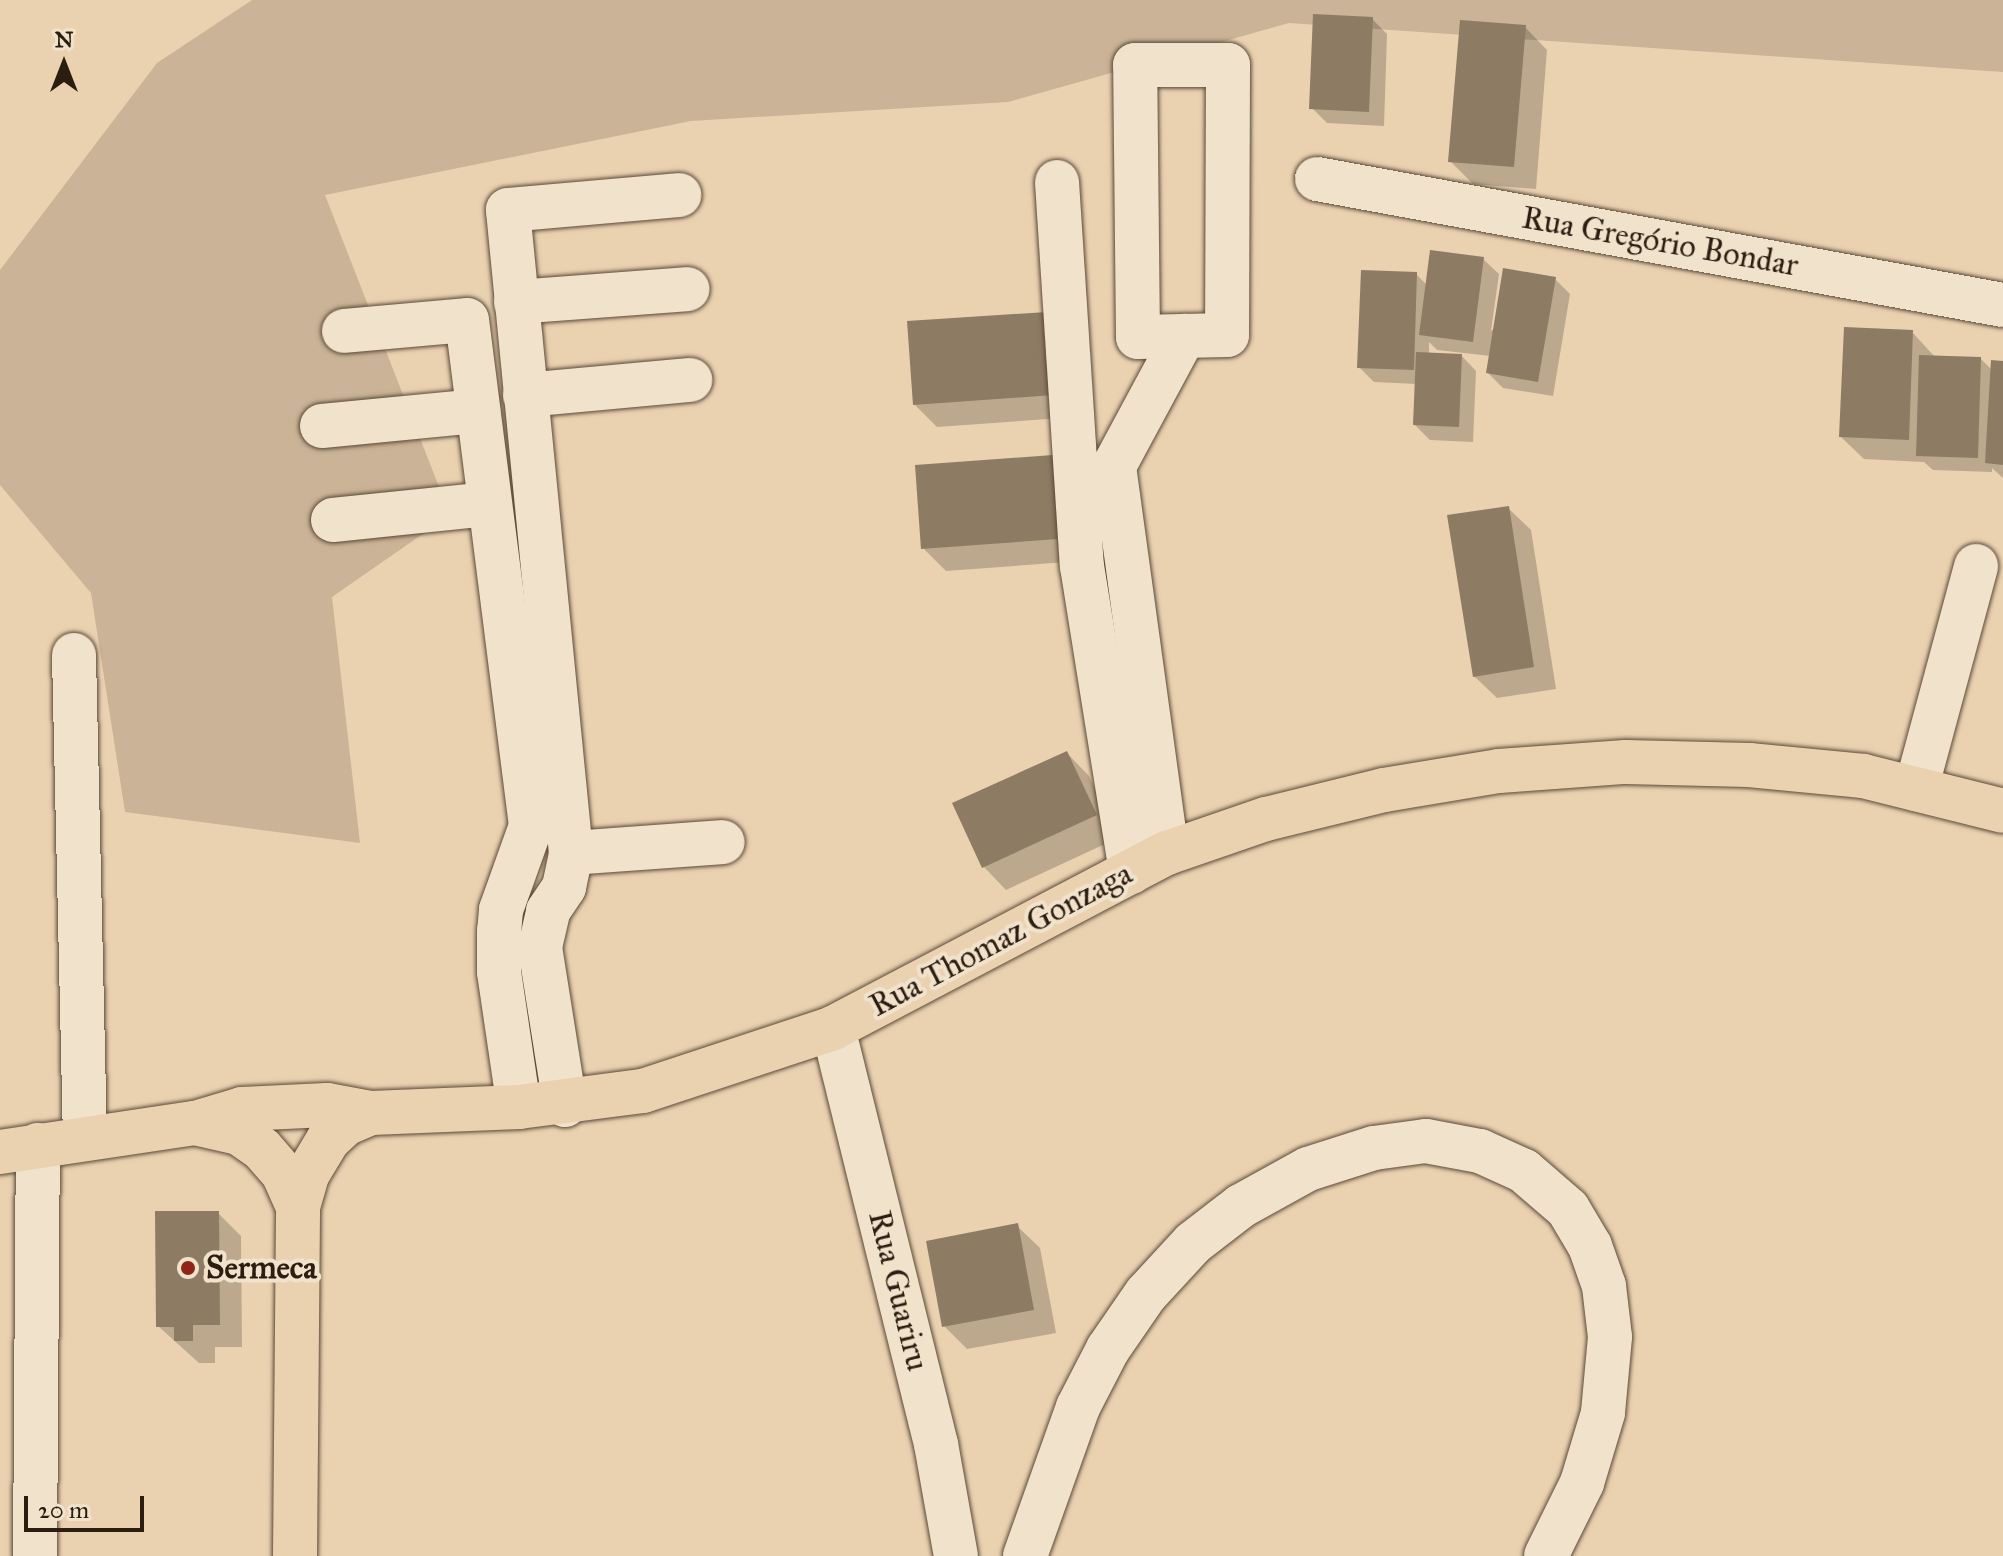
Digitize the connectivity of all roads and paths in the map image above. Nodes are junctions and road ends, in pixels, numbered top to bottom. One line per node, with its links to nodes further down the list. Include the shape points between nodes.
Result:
1 (1317, 179): 6 (street, Rua Gregório Bondar)
2 (1057, 182): 21 (street, via 1082,566)
3 (679, 195): 5 (street, via 508,210)
4 (688, 289): 5 (street)
5 (516, 302): 10 (street)
6 (2003, 305)
7 (344, 331): 11 (street, via 467,320)
8 (1184, 336): 8 (street, via 1138,337 1135,65 1228,65 1227,335); 21 (street, via 1114,466)
9 (690, 380): 10 (street)
10 (525, 395): 20 (street)
11 (478, 411): 12 (street); 13 (street)
12 (322, 426)
13 (489, 504): 14 (street); 24 (street, via 531,826 501,910 499,931 499,972)
14 (333, 520)
15 (1976, 566): 17 (street)
16 (74, 655): 27 (street)
17 (1916, 789): 18 (main road, Rua Thomaz Gonzaga); 21 (main road, Rua Thomaz Gonzaga, via 1863,776 1749,765 1626,762 1499,771 1384,790 1266,819)
18 (2003, 811)
19 (723, 842): 20 (street)
20 (571, 853): 23 (street, via 564,887 548,911 540,947)
21 (1149, 862): 22 (main road, Rua Thomaz Gonzaga)
22 (833, 1028): 23 (main road, Rua Thomaz Gonzaga, via 658,1087); 32 (street, Rua Guariru, via 936,1444)
23 (565, 1105): 24 (main road, Rua Thomaz Gonzaga)
24 (519, 1107): 25 (main road, Rua Thomaz Gonzaga)
25 (371, 1113): 26 (main road, Rua Thomaz Gonzaga, via 327,1105 242,1109); 29 (main road, via 345,1124 328,1140 307,1175)
26 (195, 1123): 27 (main road, Rua Thomaz Gonzaga); 29 (main road, via 239,1133 262,1149 283,1173)
27 (85, 1137): 28 (main road, Rua Thomaz Gonzaga)
28 (19, 1149): 30 (street)
29 (298, 1207): 31 (main road)
30 (35, 1556)
31 (295, 1556)
32 (956, 1556)
33 (1025, 1556): 34 (street, via 1078,1407 1108,1349 1146,1294 1193,1243 1241,1206 1308,1169 1374,1148 1426,1141 1480,1151 1524,1171 1568,1209 1590,1246 1604,1286 1610,1337 1603,1413 1582,1483)
34 (1546, 1556)

